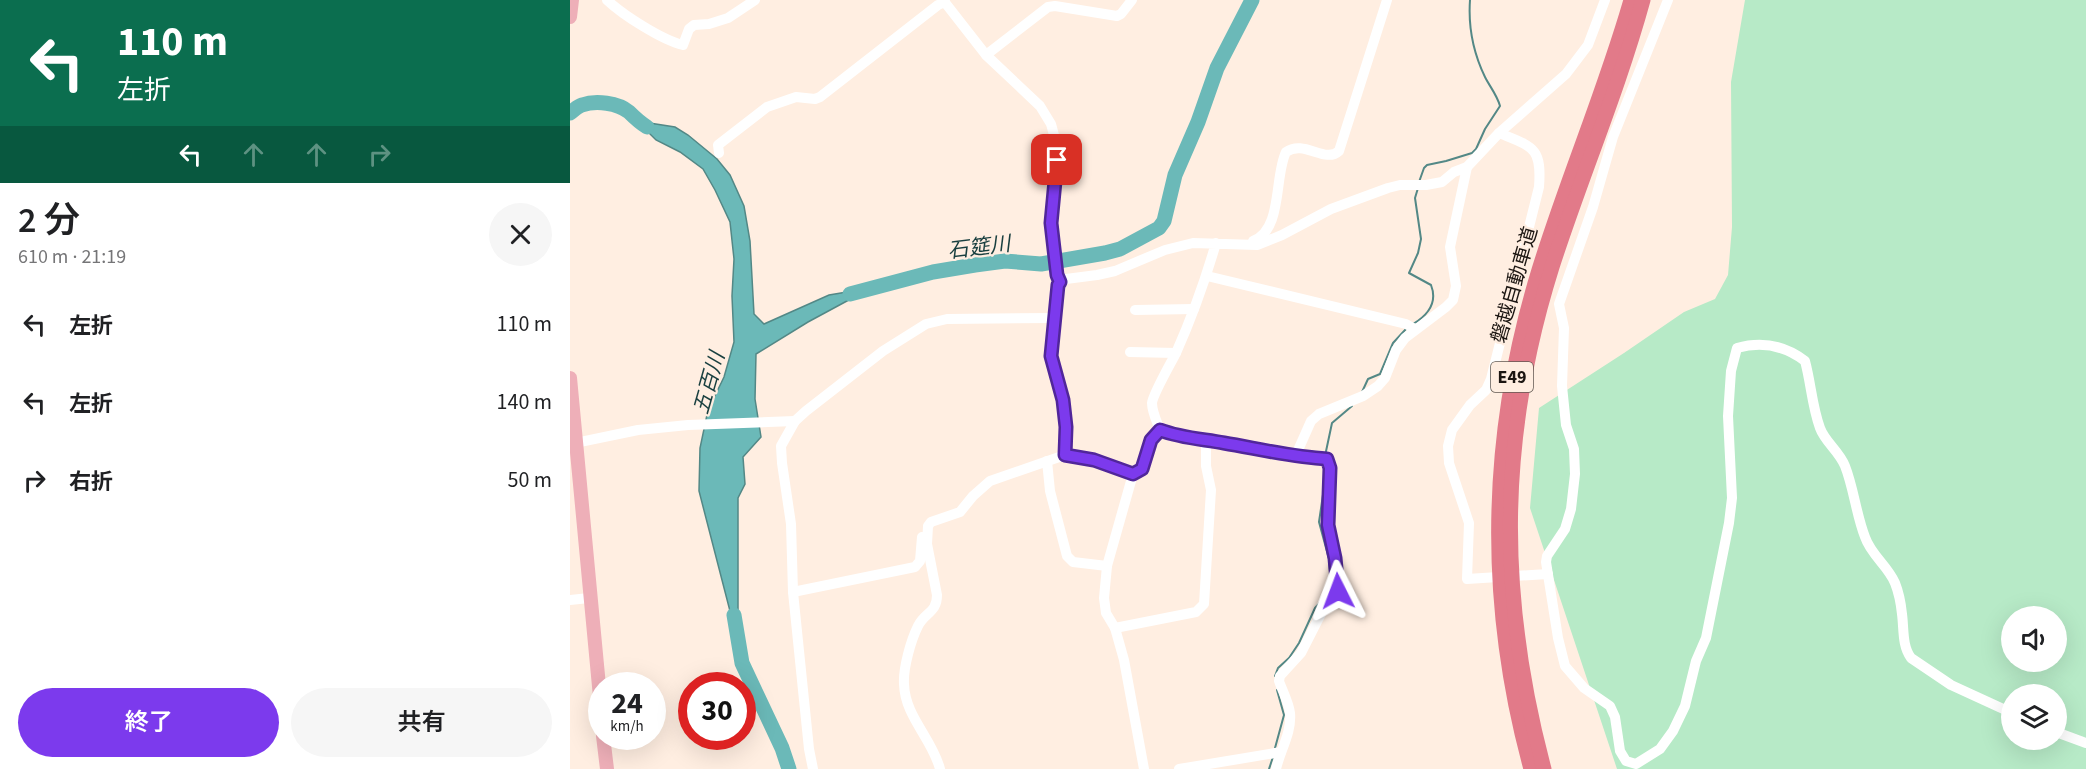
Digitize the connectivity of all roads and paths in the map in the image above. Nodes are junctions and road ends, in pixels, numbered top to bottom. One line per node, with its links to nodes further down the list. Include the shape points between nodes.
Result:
1 (572, 0): 11 (main road)
2 (607, 0): 3 (street, via 659,36 683,45 689,29 728,18)
3 (755, 0)
4 (1132, 0): 12 (street, via 1117,16 1048,7)
5 (1386, 0): 17 (street, via 1339,151 1330,155 1296,147 1286,152 1269,226 1262,237)
6 (1605, 0): 13 (street, via 1588,45 1566,74)
7 (1631, 0): 54 (highway, 磐越自動車道 / E49, via 1539,269 1506,411 1497,524 1501,608 1512,688)
8 (1643, 0): 55 (highway, 磐越自動車道 / E49, via 1552,268 1518,412 1510,523 1513,607 1524,685)
9 (1668, 0): 37 (street, via 1613,137 1559,304 1564,328 1562,386 1575,474 1565,529 1547,556)
10 (944, 1): 12 (street); 14 (street, via 820,97 787,99 761,111 718,145)
11 (570, 17)
12 (986, 54): 19 (street, via 1040,106 1054,129 1057,151 1052,208)
13 (1499, 133): 15 (street); 37 (street, via 1534,150 1539,163 1536,198 1491,379 1452,430 1449,463 1469,523 1467,579)
14 (719, 153)
15 (1467, 167): 17 (street, via 1442,182 1380,191 1331,209 1272,239); 23 (street, via 1450,247 1454,296 1446,308)
16 (1216, 243): 17 (street); 18 (street); 19 (street, via 1175,247 1089,277)
17 (1245, 246)
18 (1207, 276): 20 (street); 23 (street)
19 (1058, 278): 22 (street)
20 (1194, 309): 21 (street); 25 (street)
21 (1135, 310)
22 (1055, 318): 27 (street, via 947,319 926,324 883,351); 31 (street, via 1051,356 1063,400)
23 (1415, 329): 32 (street, via 1396,350 1378,386 1311,421)
24 (1130, 351): 25 (street)
25 (1176, 353): 28 (street, via 1152,402)
26 (570, 378): 30 (main road)
27 (795, 422): 30 (street, via 688,425 638,430); 38 (street, via 782,446 791,524)
28 (1160, 430): 29 (street); 34 (street, via 1151,440 1142,469)
29 (1206, 441): 32 (street); 41 (street, via 1210,490 1204,604 1196,612)
30 (572, 444): 39 (main road)
31 (1065, 455): 33 (street); 34 (street)
32 (1295, 457): 47 (street, via 1329,462 1328,525 1338,591 1326,604 1301,653 1278,681 1290,709)
33 (1047, 460): 35 (street, via 990,480 960,513 932,521); 36 (street, via 1050,491 1067,556 1073,562)
34 (1133, 474): 36 (street)
35 (927, 530): 38 (street, via 915,567); 50 (street, via 937,603 917,627 904,685 914,720 930,742)
36 (1107, 566): 41 (street, via 1104,605)
37 (1544, 575): 43 (street, via 1565,666 1584,688 1610,706 1626,761 1636,764 1647,759 1673,732 1706,638 1732,498 1728,417 1737,348 1753,344 1782,348 1805,361 1821,430 1845,465 1865,538 1894,581 1908,654 1951,685)
38 (792, 592): 49 (street)
39 (589, 598): 40 (street); 42 (main road)
40 (570, 600)
41 (1116, 628): 51 (street)
42 (597, 672)
43 (2001, 708)
44 (2067, 736): 45 (street)
45 (2086, 743)
46 (605, 750): 48 (main road)
47 (1281, 752): 52 (street); 53 (street)
48 (607, 769)
49 (813, 769)
50 (940, 769)
51 (1144, 769)
52 (1179, 769)
53 (1276, 769)
54 (1531, 769)
55 (1544, 769)

